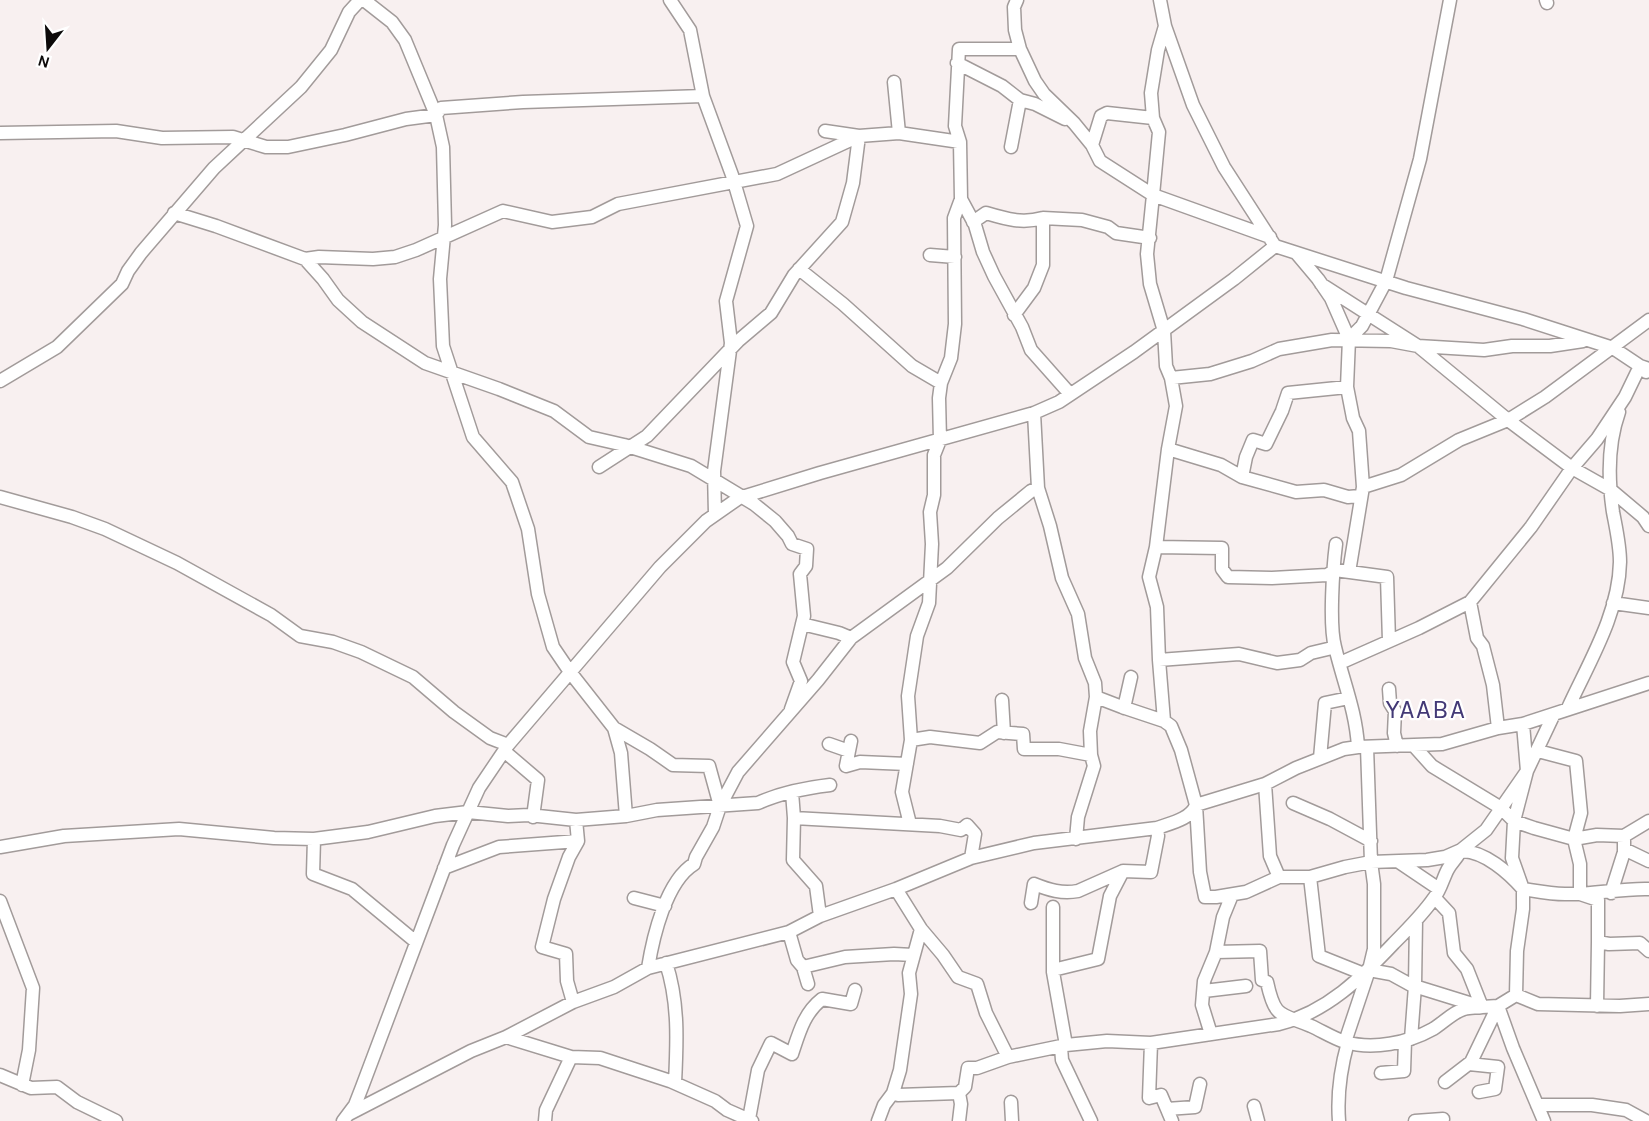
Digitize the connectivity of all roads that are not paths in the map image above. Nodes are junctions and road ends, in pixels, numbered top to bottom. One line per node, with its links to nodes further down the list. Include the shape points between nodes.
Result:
1 (362, 0): 12 (street, via 392,22 405,40); 19 (street, via 349,12 331,50 301,87)
2 (670, 0): 10 (street, via 690,30)
3 (1017, 0): 7 (street, via 1015,30)
4 (1160, 0): 6 (street)
5 (1450, 0): 37 (street, via 1420,159)
6 (1165, 26): 13 (street, via 1152,80); 31 (street, via 1192,105 1224,167)
7 (1020, 49): 8 (street, via 959,49); 14 (street, via 1044,94)
8 (957, 63): 11 (street); 20 (street, via 955,126)
9 (894, 82): 17 (street)
10 (703, 96): 12 (street, via 467,105 441,108); 23 (street)
11 (1020, 100): 14 (street); 22 (street)
12 (436, 115): 19 (street, via 288,147 266,147); 29 (street, via 443,147)
13 (1152, 118): 21 (street, via 1107,113 1101,116); 24 (street, via 1159,132)
14 (1074, 123): 21 (street)
15 (825, 131): 18 (street)
16 (0, 133): 19 (street, via 116,131 162,138)
17 (899, 133): 18 (street); 20 (street)
18 (859, 136): 23 (street, via 777,174); 36 (street, via 854,183 842,222)
19 (244, 140): 26 (street)
20 (960, 142): 25 (street)
21 (1092, 145): 24 (street, via 1100,160)
22 (1011, 147)
23 (734, 182): 29 (street, via 618,204 592,217 552,222 503,211); 46 (street, via 747,226 726,301)
24 (1153, 195): 30 (street); 31 (street)
25 (961, 199): 28 (street); 34 (street, via 954,218)
26 (174, 213): 35 (street); 51 (street, via 122,284 57,347)
27 (1043, 218): 28 (street, via 1029,222 986,213); 30 (street, via 1082,220 1116,233); 39 (street, via 1043,265 1034,288)
28 (973, 222): 39 (street)
29 (444, 237): 35 (street, via 395,257); 49 (street, via 440,279 443,346)
30 (1150, 238): 42 (street, via 1150,284)
31 (1273, 241): 32 (street); 42 (street)
32 (1297, 254): 37 (street); 38 (street)
33 (930, 255): 34 (street)
34 (955, 257): 52 (street, via 955,324 951,358)
35 (304, 259): 49 (street, via 362,322 425,363)
36 (798, 269): 46 (street, via 771,313); 52 (street, via 912,366)
37 (1386, 281): 40 (street); 44 (street)
38 (1321, 284): 40 (street); 43 (street)
39 (1014, 315): 54 (street, via 1031,350)
40 (1369, 315): 43 (street); 45 (street)
41 (1649, 320): 47 (street)
42 (1164, 331): 50 (street, via 1166,366); 54 (street)
43 (1349, 339): 45 (street); 50 (street, via 1296,346 1210,374); 53 (street)
44 (1587, 340): 45 (street, via 1484,350); 47 (street)
45 (1418, 346): 57 (street)
46 (731, 348): 59 (street, via 647,436); 64 (street)
47 (1613, 348): 48 (street); 57 (street)
48 (1646, 370): 55 (street)
49 (451, 372): 59 (street, via 554,411 589,437); 86 (street, via 473,437 512,482 528,529 538,594 553,647)
50 (1171, 378): 60 (street, via 1176,406)
51 (0, 381)
52 (941, 383): 58 (street)
53 (1347, 387): 63 (street, via 1288,393 1266,444 1253,440); 67 (street, via 1359,431)
54 (1071, 394): 56 (street)
55 (1625, 397): 62 (street); 66 (street, via 1612,440)
56 (1034, 413): 58 (street); 65 (street)
57 (1508, 420): 62 (street); 67 (street, via 1459,440 1401,475)
58 (940, 440): 68 (street); 76 (street, via 934,455)
59 (630, 446): 61 (street); 64 (street, via 691,466)
60 (1168, 449): 63 (street, via 1221,465); 73 (street)
61 (599, 467)
62 (1572, 468): 66 (street); 77 (street, via 1531,527)
63 (1242, 477): 67 (street, via 1296,492 1324,490 1348,497)
64 (714, 480): 68 (street); 70 (street)
65 (1038, 488): 76 (street, via 998,518 968,550); 90 (street, via 1062,578 1078,614 1084,658 1095,683)
66 (1611, 490): 71 (street); 78 (street, via 1620,561)
67 (1361, 491): 75 (street)
68 (744, 496): 70 (street); 80 (street, via 775,521 792,544 807,549 806,566 800,574)
69 (0, 497): 107 (street, via 105,529 204,578 300,636 361,652 413,677)
70 (716, 514): 86 (street, via 660,567)
71 (1649, 526)
72 (1336, 544): 74 (street)
73 (1156, 547): 74 (street, via 1222,548 1222,569 1228,577 1272,578); 84 (street, via 1149,577 1157,607)
74 (1335, 570): 75 (street); 83 (street)
75 (1349, 572): 82 (street, via 1387,577)
76 (928, 582): 81 (street); 102 (street, via 929,603 917,636 908,696)
77 (1470, 602): 82 (street); 100 (street, via 1493,685)
78 (1613, 603): 79 (street); 94 (street, via 1603,634)
79 (1649, 608)
80 (802, 624): 81 (street); 95 (street, via 793,662 801,681)
81 (851, 638): 95 (street)
82 (1389, 641): 85 (street)
83 (1334, 645): 84 (street, via 1300,660 1277,663 1239,654); 85 (street)
84 (1159, 660): 97 (street)
85 (1340, 663): 91 (street)
86 (570, 672): 99 (street); 107 (street)
87 (1131, 677): 93 (street)
88 (1649, 683): 94 (street)
89 (1389, 688): 104 (street)
90 (1096, 697): 93 (street); 109 (street, via 1090,731)
91 (1349, 698): 106 (street); 110 (street, via 1324,703)
92 (1002, 700): 101 (street)
93 (1124, 708): 97 (street)
94 (1568, 708): 96 (street)
95 (791, 709): 118 (street, via 738,772)
96 (1554, 714): 98 (street); 108 (street)
97 (1164, 721): 117 (street, via 1171,726 1181,750)
98 (1523, 724): 100 (street); 112 (street)
99 (614, 728): 118 (street, via 673,765 709,766); 121 (street, via 621,753)
100 (1498, 728): 105 (street, via 1442,744)
101 (1004, 733): 102 (street, via 998,732 980,743 930,737); 109 (street, via 1023,734 1024,749 1059,749)
102 (911, 740): 111 (street)
103 (829, 744): 111 (street, via 850,746 846,766 860,762)
104 (1397, 746): 105 (street); 106 (street)
105 (1414, 746): 119 (street, via 1432,766)
106 (1363, 747): 110 (street); 133 (street)
107 (506, 748): 120 (street); 122 (street, via 538,780)
108 (1538, 750): 112 (street); 131 (street, via 1576,761 1581,813)
109 (1091, 755): 129 (street, via 1094,766 1078,817)
110 (1320, 758): 113 (street)
111 (907, 764): 127 (street, via 902,792)
112 (1527, 771): 119 (street); 125 (street)
113 (1265, 783): 117 (street); 143 (street, via 1270,856)
114 (830, 785): 115 (street)
115 (792, 792): 118 (street, via 758,803); 123 (street)
116 (1293, 803): 133 (street)
117 (1196, 805): 128 (street, via 1193,811); 151 (street, via 1204,897)
118 (720, 806): 121 (street); 155 (street, via 694,864 683,870)
119 (1501, 808): 125 (street); 136 (street, via 1486,830)
120 (468, 812): 122 (street); 130 (street); 141 (street)
121 (626, 816): 124 (street)
122 (533, 817): 124 (street)
123 (794, 818): 127 (street); 157 (street, via 793,860 816,886)
124 (576, 820): 132 (street)
125 (1514, 821): 131 (street); 146 (street, via 1512,858)
126 (1649, 821): 134 (street)
127 (910, 824): 137 (street, via 961,830 967,825 975,834)
128 (1157, 828): 129 (street); 142 (street, via 1151,872)
129 (1076, 838): 137 (street)
130 (314, 839): 135 (street, via 179,829 64,836); 161 (street, via 313,874 352,889)
131 (1574, 839): 134 (street, via 1597,835); 150 (street, via 1580,864)
132 (578, 841): 141 (street, via 499,847); 177 (street, via 554,899 542,947 566,954)
133 (1371, 841): 139 (street)
134 (1624, 843): 138 (street); 148 (street)
135 (0, 847)
136 (1461, 851): 140 (street, via 1445,857); 146 (street, via 1477,853); 149 (street)
137 (971, 858): 145 (street)
138 (1649, 861)
139 (1371, 862): 140 (street); 144 (street); 170 (street, via 1374,949)
140 (1399, 862): 149 (street)
141 (444, 868): 161 (street)
142 (1123, 872): 154 (street, via 1071,892 1034,884); 169 (street, via 1110,896 1098,959)
143 (1279, 877): 144 (street); 151 (street)
144 (1310, 878): 170 (street, via 1319,956)
145 (896, 889): 157 (street); 159 (street)
146 (1523, 889): 150 (street); 176 (street)
147 (1649, 889): 148 (street)
148 (1611, 893): 150 (street)
149 (1437, 894): 158 (street); 181 (street, via 1449,913 1454,953 1467,969)
150 (1580, 894): 162 (street, via 1598,900)
151 (1232, 895): 164 (street)
152 (634, 898): 155 (street)
153 (0, 902): 197 (street, via 33,988 29,1050)
154 (1031, 903)
155 (665, 906): 168 (street)
156 (1053, 907): 169 (street)
157 (820, 916): 160 (street)
158 (1416, 920): 170 (street); 173 (street)
159 (921, 929): 165 (street); 190 (street, via 958,976 977,984 986,1013)
160 (789, 932): 166 (street); 167 (street)
161 (416, 942): 205 (street, via 363,1087)
162 (1598, 942): 163 (street, via 1640,944); 180 (street)
163 (1649, 951)
164 (1216, 952): 175 (street); 182 (street, via 1260,951 1262,980 1267,982 1271,1001 1281,1015)
165 (913, 955): 167 (street, via 845,957); 199 (street, via 900,1070)
166 (666, 963): 168 (street); 195 (street, via 678,1033)
167 (803, 967): 171 (street)
168 (648, 968): 177 (street, via 614,987)
169 (1053, 970): 188 (street)
170 (1367, 972): 173 (street, via 1391,974); 182 (street, via 1340,995); 186 (street)
171 (808, 984)
172 (1246, 986): 175 (street)
173 (1415, 986): 181 (street); 185 (street)
174 (855, 990): 207 (street, via 851,1004 822,999 811,1007 792,1054 771,1043 758,1070)
175 (1203, 991): 183 (street, via 1202,1005)
176 (1516, 995): 179 (street); 180 (street, via 1538,1004)
177 (573, 1002): 184 (street)
178 (1649, 1004): 180 (street)
179 (1498, 1006): 181 (street); 191 (street); 202 (street)
180 (1597, 1006)
181 (1482, 1007): 185 (street, via 1462,1009 1432,1030)
182 (1296, 1020): 183 (street); 186 (street)
183 (1211, 1034): 187 (street)
184 (506, 1037): 189 (street); 205 (street, via 471,1051)
185 (1408, 1040): 186 (street, via 1374,1045); 192 (street, via 1404,1071)
186 (1347, 1042): 216 (street)
187 (1151, 1043): 188 (street, via 1107,1041); 204 (street, via 1149,1098 1161,1095)
188 (1063, 1046): 190 (street); 213 (street, via 1062,1060)
189 (571, 1057): 195 (street, via 600,1058); 209 (street, via 546,1110)
190 (1008, 1057): 200 (street, via 968,1068 965,1087)
191 (1469, 1064): 194 (street); 198 (street, via 1498,1067 1495,1089)
192 (1381, 1073)
193 (0, 1075): 197 (street)
194 (1445, 1082)
195 (675, 1083): 207 (street)
196 (1200, 1084): 204 (street, via 1195,1107)
197 (22, 1085): 208 (street, via 57,1087 77,1102)
198 (1479, 1092)
199 (893, 1093): 200 (street); 210 (street)
200 (959, 1093): 211 (street)
201 (1011, 1102): 212 (street)
202 (1537, 1105): 218 (street); 219 (street, via 1592,1105 1626,1110)
203 (1254, 1106): 215 (street)
204 (1167, 1109): 214 (street)
205 (346, 1117)
206 (1443, 1119): 217 (street)
207 (750, 1120)
208 (116, 1121)
209 (545, 1121)
210 (878, 1121)
211 (959, 1121)
212 (1012, 1121)
213 (1091, 1121)
214 (1172, 1121)
215 (1258, 1121)
216 (1339, 1121)
217 (1415, 1121)
218 (1544, 1121)
219 (1646, 1121)

